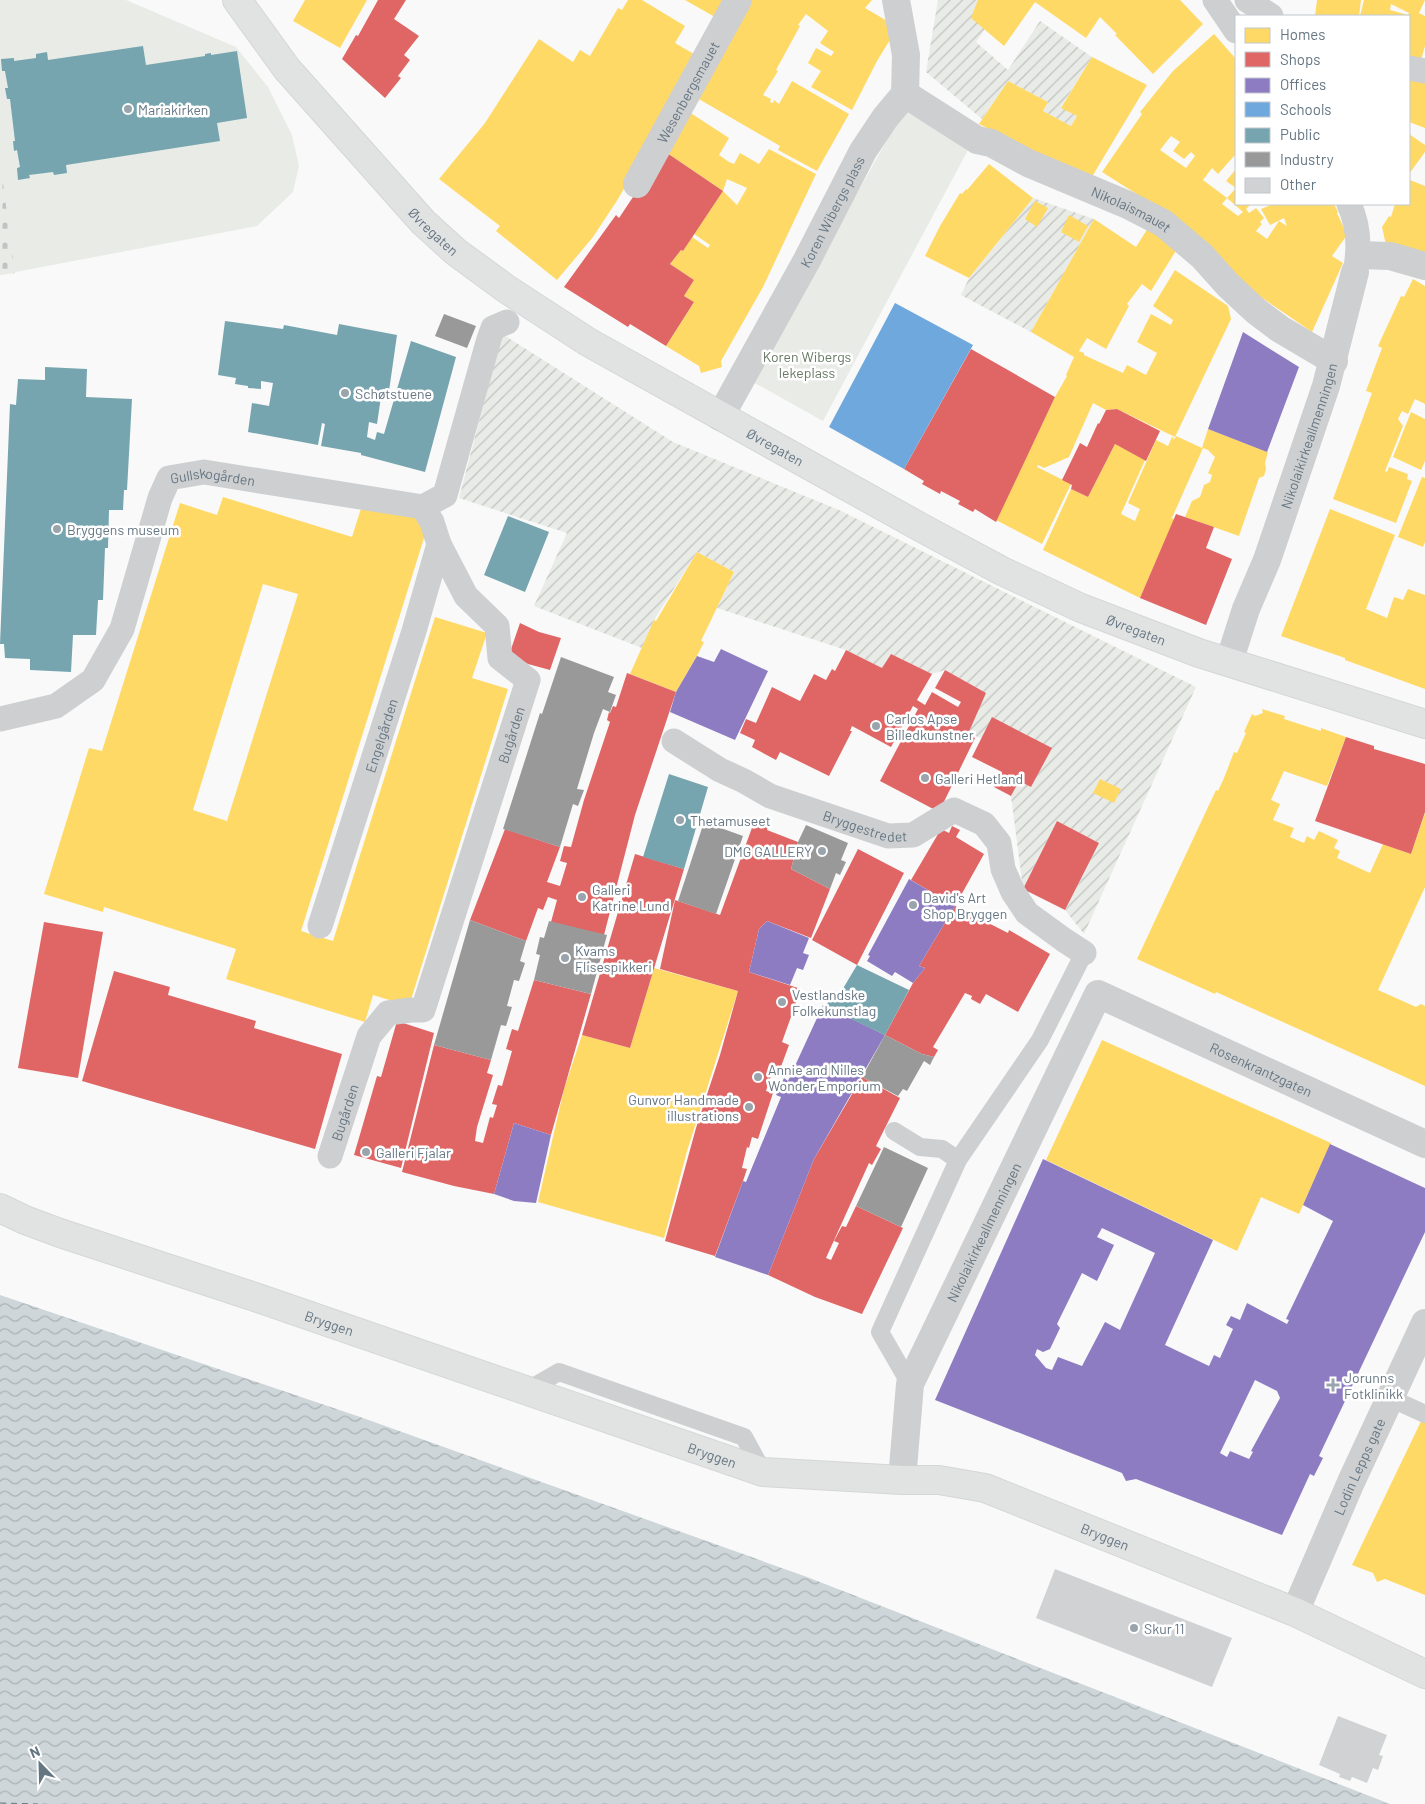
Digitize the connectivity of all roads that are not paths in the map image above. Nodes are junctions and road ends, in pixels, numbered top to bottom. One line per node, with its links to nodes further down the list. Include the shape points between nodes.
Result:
1 (237, 0): 15 (main road, Øvregaten, via 287,69 423,222 456,252 588,342)
2 (738, 0): 9 (street, Wesenbergsmauet)
3 (896, 0): 8 (street, via 906,55)
4 (1215, 0): 7 (street)
5 (1247, 0): 6 (street)
6 (1270, 15)
7 (1235, 30)
8 (905, 94): 14 (street, Nikolaismauet, via 977,140 991,143 1028,163 1163,223 1202,256 1256,311); 15 (street, Koren Wibergs plass, via 863,152)
9 (637, 184)
10 (1350, 205): 11 (street, Nikolaikirkeallmenningen, via 1354,214)
11 (1357, 264): 12 (street, via 1390,256); 14 (street, Nikolaikirkeallmenningen)
12 (1425, 266)
13 (508, 322): 16 (street, via 493,328 445,495)
14 (1334, 361): 18 (street, Nikolaikirkeallmenningen)
15 (720, 417): 18 (main road, Øvregaten, via 1002,570 1081,608 1199,654)
16 (423, 507): 17 (street, Bugården); 19 (street, Gullskogården, via 204,472 169,478 160,498 122,629 93,680 56,706)
17 (439, 544): 22 (street, Engelgården); 27 (street, Bugården, via 466,596 497,626 500,658 528,680 424,1010 388,1013 369,1036)
18 (1229, 662): 20 (main road, Øvregaten)
19 (0, 719)
20 (1425, 724)
21 (674, 741): 23 (street, Bryggestredet, via 770,796 888,836 913,835 954,810 984,824 999,843 1003,869 1027,913)
22 (320, 926)
23 (1084, 953): 28 (lane, via 1040,1040)
24 (1098, 994): 26 (street, Rosenkrantzgaten); 31 (street, Nikolaikirkeallmenningen)
25 (894, 1131): 28 (lane, via 920,1147 942,1149)
26 (1425, 1144)
27 (330, 1156)
28 (958, 1160): 31 (lane, via 880,1332)
29 (0, 1208): 34 (main road, Bryggen, via 60,1233 763,1472)
30 (1425, 1323): 32 (street, Lodin Lepps gate)
31 (910, 1384): 34 (street, Nikolaikirkeallmenningen)
32 (1390, 1398): 33 (lane); 35 (street, Lodin Lepps gate)
33 (1425, 1414)
34 (902, 1480): 35 (main road, Bryggen, via 939,1480 985,1488)
35 (1295, 1612): 36 (main road, Bryggen)
36 (1425, 1674)

